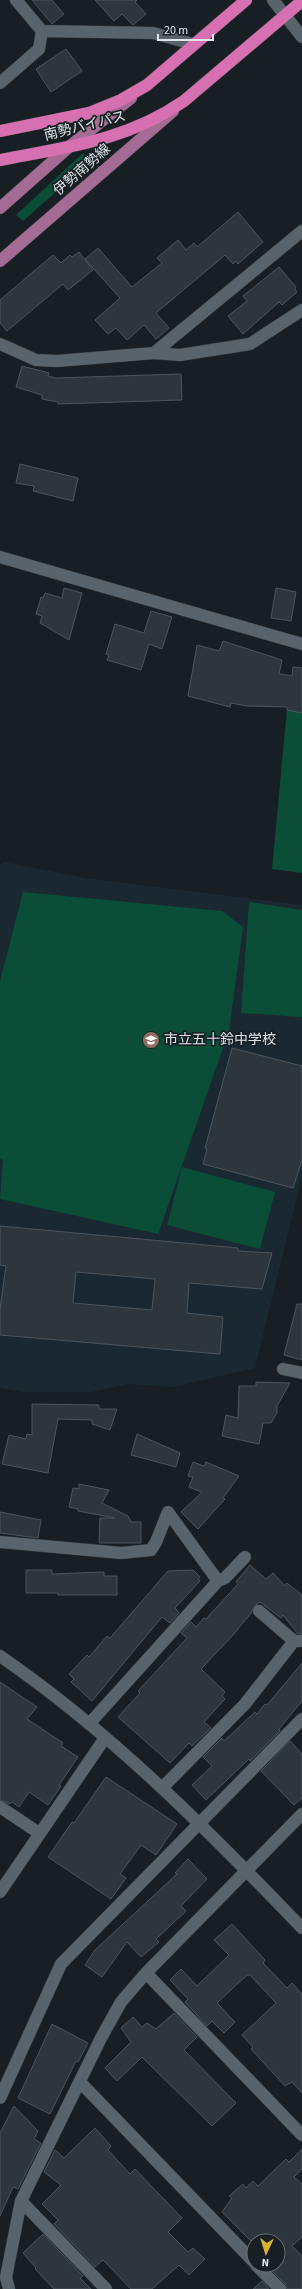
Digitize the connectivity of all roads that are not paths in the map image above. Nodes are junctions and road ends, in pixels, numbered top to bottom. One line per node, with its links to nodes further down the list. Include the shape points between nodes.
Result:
1 (16, 0): 6 (street)
2 (246, 0): 8 (highway, 南勢バイパス)
3 (273, 0): 5 (street)
4 (302, 1): 5 (highway, 南勢バイパス)
5 (284, 16): 7 (street); 11 (highway, 南勢バイパス)
6 (42, 30): 8 (street, via 153,33); 9 (street, via 39,49)
7 (302, 37)
8 (193, 44): 10 (highway, 南勢バイパス)
9 (0, 83)
10 (147, 85): 12 (highway, 南勢バイパス, via 122,100 89,113); 13 (main road, 伊勢南勢線)
11 (184, 101): 13 (highway, 南勢バイパス, via 139,128 110,138); 17 (main road, 伊勢南勢線)
12 (0, 131)
13 (70, 146): 14 (highway, 南勢バイパス); 15 (main road, 伊勢南勢線)
14 (0, 160)
15 (0, 208)
16 (302, 231): 20 (street)
17 (0, 261)
18 (302, 310): 20 (street, via 250,344 180,355)
19 (0, 344): 20 (street, via 36,360 57,361)
20 (154, 353)
21 (0, 557): 22 (street)
22 (302, 644)
23 (284, 1369): 24 (street)
24 (302, 1373)
25 (0, 1542): 27 (street, via 121,1553 150,1550 168,1512)
26 (245, 1557): 27 (street, via 225,1578)
27 (218, 1581): 32 (street)
28 (259, 1611): 29 (street)
29 (298, 1641): 34 (street, via 245,1704)
30 (0, 1656): 32 (street)
31 (302, 1719): 37 (street)
32 (89, 1724): 33 (street)
33 (105, 1738): 34 (street); 38 (street)
34 (162, 1787): 37 (street)
35 (0, 1807): 38 (street)
36 (302, 1814): 39 (street)
37 (200, 1823): 39 (street); 44 (street, via 62,1964)
38 (38, 1833): 40 (street)
39 (246, 1870): 41 (street); 42 (street)
40 (0, 1892)
41 (302, 1928)
42 (146, 1973): 43 (street, via 121,2002); 45 (street)
43 (80, 2082): 46 (street); 47 (street)
44 (0, 2098)
45 (302, 2135)
46 (22, 2201): 49 (street, via 6,2277); 50 (street)
47 (246, 2254)
48 (264, 2273): 51 (street)
49 (9, 2289)
50 (106, 2289)
51 (280, 2289)

